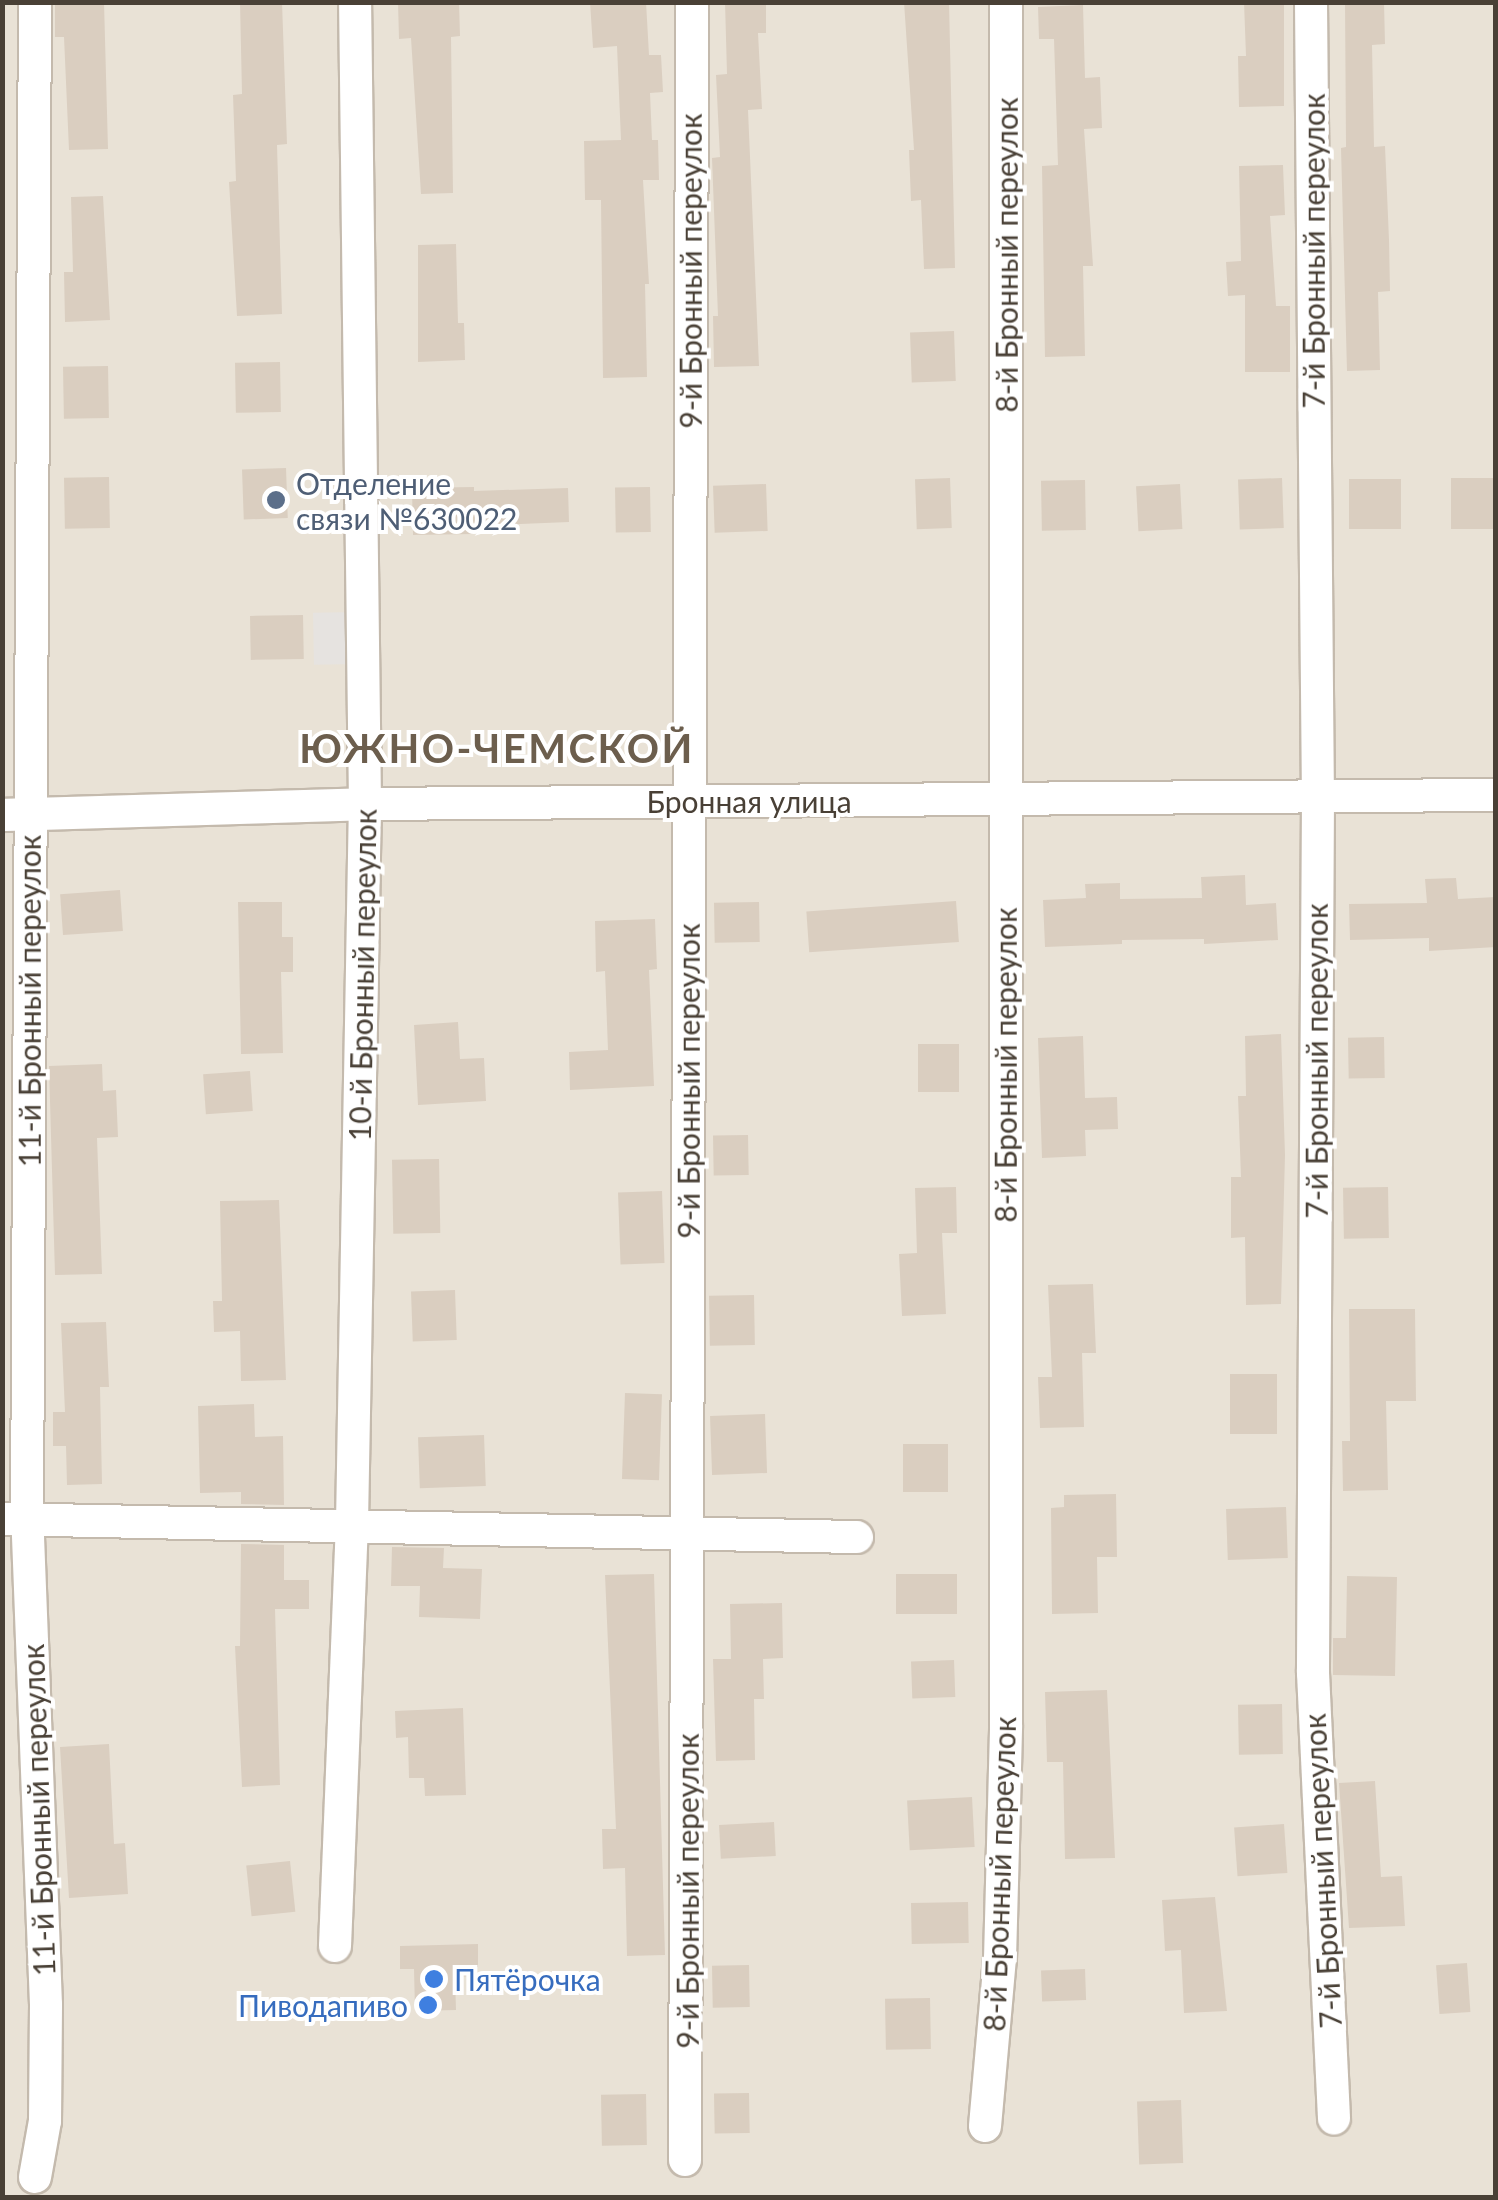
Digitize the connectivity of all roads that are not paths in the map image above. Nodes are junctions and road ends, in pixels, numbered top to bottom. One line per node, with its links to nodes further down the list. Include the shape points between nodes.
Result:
1 (35, 2): 11 (street, 11-й Бронный переулок)
2 (355, 2): 10 (street, 10-й Бронный переулок)
3 (692, 2): 9 (street, 9-й Бронный переулок)
4 (1006, 2): 8 (street, 8-й Бронный переулок)
5 (1311, 2): 7 (street, 7-й Бронный переулок)
6 (1496, 794): 7 (street, Бронная улица)
7 (1318, 798): 8 (street, Бронная улица); 17 (street, 7-й Бронный переулок, via 1313,1673)
8 (1008, 800): 9 (street, Бронная улица); 18 (street, 8-й Бронный переулок, via 1006,1725 1000,1959)
9 (687, 801): 10 (street, Бронная улица); 14 (street, 9-й Бронный переулок)
10 (365, 804): 11 (street, Бронная улица); 13 (street, 10-й Бронный переулок)
11 (16, 815): 12 (street, 11-й Бронный переулок)
12 (15, 1519): 13 (street); 20 (street, 11-й Бронный переулок, via 46,2006 45,2121)
13 (352, 1524): 14 (street); 16 (street, 10-й Бронный переулок)
14 (690, 1532): 15 (street); 19 (street, 9-й Бронный переулок)
15 (857, 1537)
16 (335, 1946)
17 (1334, 2119)
18 (985, 2126)
19 (685, 2160)
20 (35, 2178)

